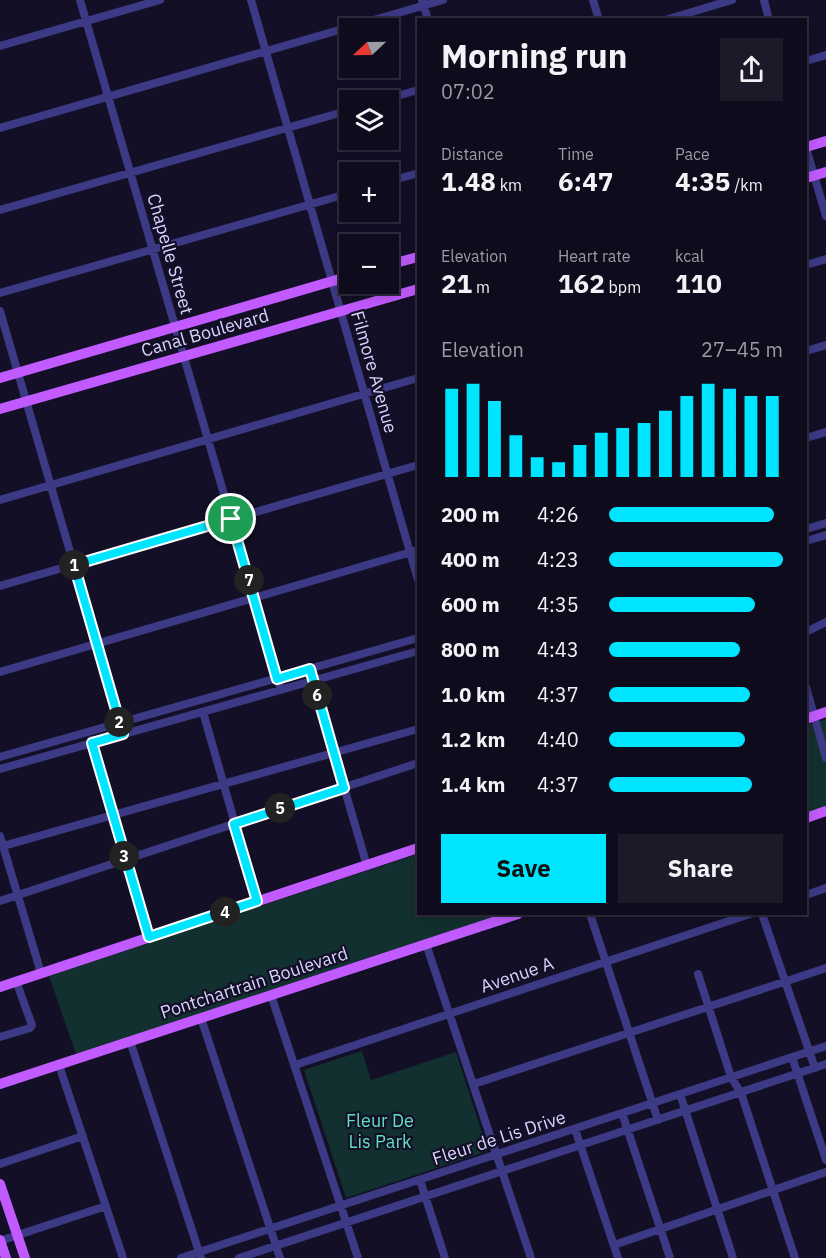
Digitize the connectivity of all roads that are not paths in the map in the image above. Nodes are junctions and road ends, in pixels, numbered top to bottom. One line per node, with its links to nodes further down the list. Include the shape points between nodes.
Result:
1 (80, 0): 13 (street, Chapelle Street)
2 (160, 0): 13 (street)
3 (251, 0): 15 (street, Filmore Avenue)
4 (443, 0): 8 (street)
5 (593, 0): 10 (street)
6 (732, 0): 11 (street)
7 (764, 0): 12 (street)
8 (423, 3): 9 (street); 15 (street)
9 (427, 18)
10 (598, 18)
11 (672, 18)
12 (768, 18)
13 (87, 21): 14 (street); 20 (street, Chapelle Street)
14 (0, 46)
15 (266, 52): 20 (street); 22 (street, Filmore Avenue)
16 (826, 55): 17 (street)
17 (807, 61)
18 (417, 90): 19 (street)
19 (399, 95)
20 (109, 98): 23 (street); 27 (street, Chapelle Street)
21 (339, 113): 22 (street)
22 (288, 127): 27 (street); 33 (street, Filmore Avenue)
23 (0, 128)
24 (826, 141): 25 (main road)
25 (807, 147)
26 (807, 154): 30 (street)
27 (130, 172): 34 (street); 36 (street, Chapelle Street)
28 (826, 172): 30 (main road)
29 (417, 173): 31 (street)
30 (810, 176): 35 (street)
31 (399, 179)
32 (339, 196): 33 (street)
33 (310, 205): 36 (street); 42 (street, Filmore Avenue)
34 (0, 210)
35 (826, 216)
36 (153, 248): 44 (street); 47 (street, Chapelle Street)
37 (417, 257): 39 (main road)
38 (826, 259): 40 (street)
39 (399, 262)
40 (807, 265)
41 (339, 279): 42 (main road, Canal Boulevard)
42 (332, 281): 46 (street, Filmore Avenue); 47 (main road, Canal Boulevard)
43 (417, 289): 46 (main road, Canal Boulevard)
44 (0, 293)
45 (0, 310): 51 (street)
46 (340, 311): 50 (main road, Canal Boulevard); 54 (street, Filmore Avenue)
47 (176, 328): 50 (street, Chapelle Street); 51 (main road, Canal Boulevard)
48 (826, 345): 49 (street)
49 (807, 351)
50 (184, 356): 55 (main road, Canal Boulevard); 59 (street, Chapelle Street)
51 (18, 373): 52 (main road, Canal Boulevard); 55 (street)
52 (0, 378)
53 (417, 378): 54 (street)
54 (364, 393): 59 (street); 61 (street, Filmore Avenue)
55 (26, 401): 56 (main road, Canal Boulevard); 62 (street)
56 (0, 409)
57 (826, 432): 58 (street)
58 (807, 438)
59 (208, 440): 62 (street); 64 (street, Chapelle Street)
60 (417, 465): 61 (street)
61 (388, 474): 64 (street); 69 (street, Filmore Avenue)
62 (51, 485): 63 (street); 70 (street)
63 (0, 500)
64 (231, 519): 70 (street); 73 (street, Chapelle Street)
65 (826, 523): 66 (street)
66 (807, 529)
67 (826, 535): 68 (street)
68 (807, 540)
69 (415, 551): 71 (street, Filmore Avenue); 73 (street)
70 (74, 565): 72 (street); 78 (street)
71 (417, 570)
72 (0, 586)
73 (254, 599): 78 (street); 82 (street, Chapelle Street)
74 (822, 623): 75 (street); 76 (street)
75 (807, 625)
76 (807, 631)
77 (417, 638): 80 (street)
78 (97, 645): 81 (street); 89 (street)
79 (417, 651): 83 (street)
80 (310, 669): 82 (street); 83 (street)
81 (0, 672)
82 (277, 679): 84 (street, Chapelle Street); 89 (street)
83 (314, 680): 84 (street); 94 (street)
84 (280, 690): 86 (street)
85 (807, 695): 88 (street)
86 (203, 712): 92 (street); 99 (street)
87 (826, 712): 88 (main road)
88 (810, 718): 96 (street)
89 (120, 723): 91 (street); 92 (street)
90 (417, 729): 94 (street)
91 (89, 732): 93 (street); 95 (street)
92 (123, 734): 93 (street)
93 (92, 743): 98 (street); 102 (street)
94 (334, 753): 99 (street); 100 (street)
95 (0, 757)
96 (826, 758)
97 (417, 763): 100 (street)
98 (0, 769)
99 (224, 785): 102 (street); 104 (street)
100 (344, 788): 104 (street); 109 (street)
101 (826, 811): 103 (main road)
102 (112, 815): 106 (street); 108 (street)
103 (807, 818)
104 (234, 824): 108 (street); 114 (street)
105 (0, 836): 106 (street)
106 (2, 846): 111 (street)
107 (417, 848): 109 (main road)
108 (125, 858): 111 (street); 119 (street)
109 (367, 866): 114 (main road)
110 (826, 888): 112 (street)
111 (17, 895): 113 (street); 123 (street)
112 (807, 895)
113 (0, 901)
114 (257, 901): 119 (main road)
115 (512, 915): 120 (main road, Pontchartrain Boulevard)
116 (590, 915): 121 (street)
117 (747, 915): 121 (street, Avenue A)
118 (762, 915): 126 (street)
119 (149, 937): 123 (main road)
120 (426, 944): 128 (main road, Pontchartrain Boulevard); 130 (street)
121 (606, 961): 130 (street, Avenue A); 132 (street)
122 (826, 968): 126 (street)
123 (41, 973): 125 (main road)
124 (698, 974): 129 (street)
125 (16, 981): 127 (main road); 133 (street, via 32,1025)
126 (785, 981): 129 (street); 136 (street)
127 (0, 987)
128 (271, 995): 131 (main road, Pontchartrain Boulevard); 140 (street)
129 (708, 1007): 132 (street); 143 (street)
130 (450, 1014): 140 (street, Avenue A); 145 (street)
131 (201, 1018): 134 (main road, Pontchartrain Boulevard); 170 (street)
132 (630, 1033): 145 (street); 148 (street)
133 (0, 1037)
134 (130, 1041): 139 (main road, Pontchartrain Boulevard); 175 (street)
135 (826, 1046): 136 (street, Fleur de Lis Drive)
136 (810, 1052): 137 (street, Fleur de Lis Drive); 141 (street)
137 (792, 1057): 142 (street); 143 (street, Fleur de Lis Drive)
138 (826, 1064): 141 (street, Fleur de Lis Drive)
139 (59, 1065): 144 (main road, Pontchartrain Boulevard); 154 (street)
140 (295, 1065): 165 (street)
141 (815, 1068): 142 (street, Fleur de Lis Drive)
142 (798, 1073): 146 (street, Fleur de Lis Drive); 157 (street)
143 (731, 1077): 146 (street); 147 (street, Fleur de Lis Drive)
144 (0, 1084)
145 (474, 1084): 156 (street)
146 (741, 1093): 149 (street, Fleur de Lis Drive); 163 (street)
147 (680, 1094): 148 (street, Fleur de Lis Drive); 149 (street)
148 (653, 1103): 150 (street, Fleur de Lis Drive); 151 (street)
149 (685, 1112): 151 (street, Fleur de Lis Drive); 167 (street)
150 (622, 1113): 152 (street, Fleur de Lis Drive); 153 (street)
151 (658, 1120): 153 (street, Fleur de Lis Drive)
152 (575, 1129): 155 (street); 156 (street, Fleur de Lis Drive)
153 (628, 1130): 155 (street, Fleur de Lis Drive); 169 (street)
154 (83, 1136): 158 (street); 166 (street)
155 (581, 1146): 159 (street, Fleur de Lis Drive); 174 (street)
156 (497, 1154): 159 (street); 161 (street, Fleur de Lis Drive)
157 (826, 1160)
158 (0, 1164)
159 (502, 1172): 164 (street, Fleur de Lis Drive); 184 (street)
160 (826, 1172): 163 (street)
161 (420, 1180): 164 (street); 165 (street, Fleur de Lis Drive)
162 (0, 1184): 171 (main road)
163 (773, 1189): 167 (street); 188 (street)
164 (425, 1197): 168 (street, Fleur de Lis Drive); 183 (street)
165 (342, 1205): 168 (street); 170 (street, Fleur de Lis Drive)
166 (106, 1206): 171 (street); 178 (street)
167 (717, 1208): 169 (street); 187 (street)
168 (347, 1222): 173 (street, Fleur de Lis Drive); 182 (street)
169 (660, 1228): 174 (street); 186 (street)
170 (271, 1229): 173 (street); 175 (street, Fleur de Lis Drive)
171 (17, 1235): 172 (street); 177 (main road)
172 (0, 1241): 176 (main road)
173 (276, 1245): 180 (street, Fleur de Lis Drive); 181 (street)
174 (614, 1245): 185 (street)
175 (200, 1255): 179 (street, Fleur de Lis Drive)
176 (6, 1258)
177 (25, 1258)
178 (123, 1258)
179 (181, 1258)
180 (239, 1258)
181 (280, 1258)
182 (358, 1258)
183 (445, 1258)
184 (531, 1258)
185 (618, 1258)
186 (670, 1258)
187 (733, 1258)
188 (795, 1258)

